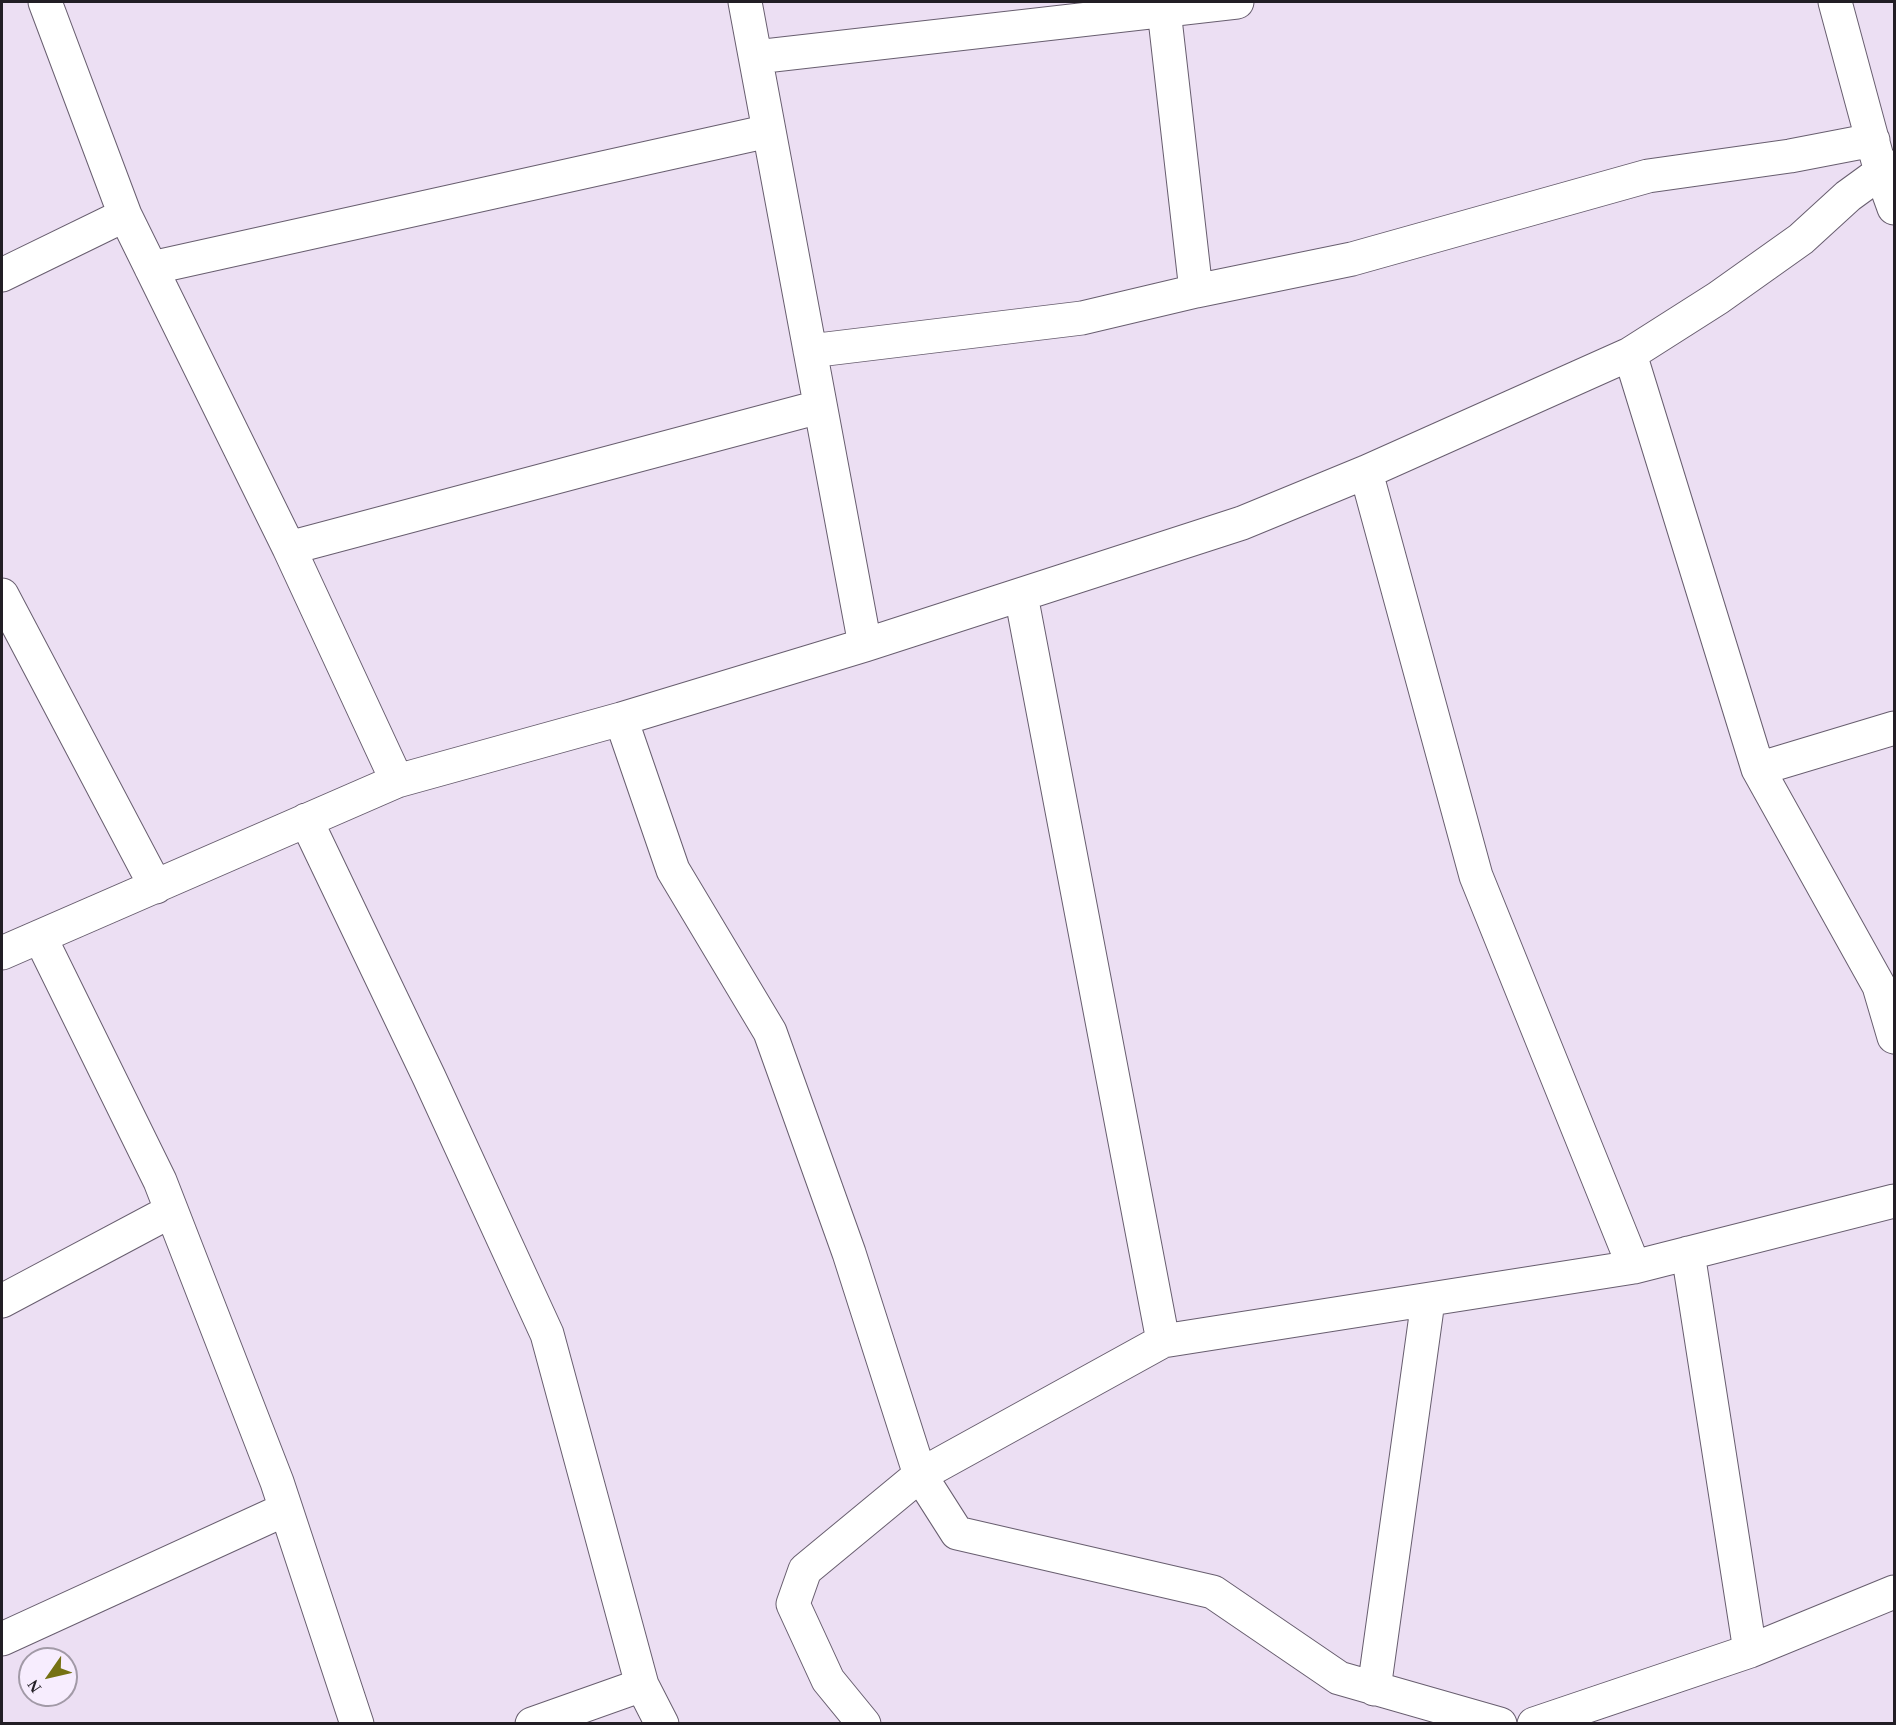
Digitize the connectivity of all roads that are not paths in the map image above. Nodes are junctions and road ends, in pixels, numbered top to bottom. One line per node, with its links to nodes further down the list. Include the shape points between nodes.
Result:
1 (45, 2): 11 (street)
2 (745, 2): 6 (street)
3 (1237, 2): 5 (street)
4 (1835, 2): 8 (street)
5 (1164, 10): 6 (street); 14 (street)
6 (756, 57): 7 (street)
7 (770, 131): 12 (street); 15 (street)
8 (1873, 140): 9 (street); 14 (street, via 1648,176 1352,259)
9 (1888, 170): 10 (street); 16 (street, via 1848,196 1801,239)
10 (1894, 208)
11 (125, 215): 12 (street); 13 (street)
12 (151, 268): 19 (street)
13 (2, 275)
14 (1196, 291): 15 (street, via 1082,318)
15 (810, 351): 17 (street)
16 (1630, 354): 18 (street); 25 (street)
17 (819, 406): 19 (street); 22 (street)
18 (1366, 472): 20 (street, via 1242,524); 35 (street, via 1476,876)
19 (289, 548): 26 (street)
20 (1021, 595): 22 (street); 38 (street)
21 (4, 606): 28 (street)
22 (865, 645): 23 (street)
23 (621, 719): 26 (street); 39 (street, via 673,870 770,1032 849,1253)
24 (1894, 728): 25 (street)
25 (1758, 769): 31 (street, via 1879,986)
26 (397, 781): 27 (street)
27 (306, 820): 28 (street); 44 (street, via 547,1334)
28 (156, 887): 29 (street)
29 (39, 938): 30 (street); 33 (street)
30 (2, 953)
31 (1894, 1037)
32 (1894, 1201): 34 (street)
33 (171, 1210): 36 (street); 40 (street)
34 (1688, 1253): 35 (street); 43 (street)
35 (1634, 1267): 37 (street)
36 (2, 1301)
37 (1428, 1301): 38 (street); 45 (street)
38 (1163, 1341): 39 (street)
39 (920, 1475): 45 (street, via 957,1533 1214,1592 1339,1678); 49 (street, via 805,1570 793,1604 828,1680)
40 (286, 1509): 42 (street); 46 (street)
41 (1894, 1592): 43 (street)
42 (2, 1639)
43 (1750, 1651): 51 (street)
44 (642, 1685): 47 (street); 48 (street)
45 (1374, 1689): 50 (street)
46 (357, 1724)
47 (532, 1724)
48 (662, 1724)
49 (864, 1724)
50 (1500, 1724)
51 (1534, 1724)

